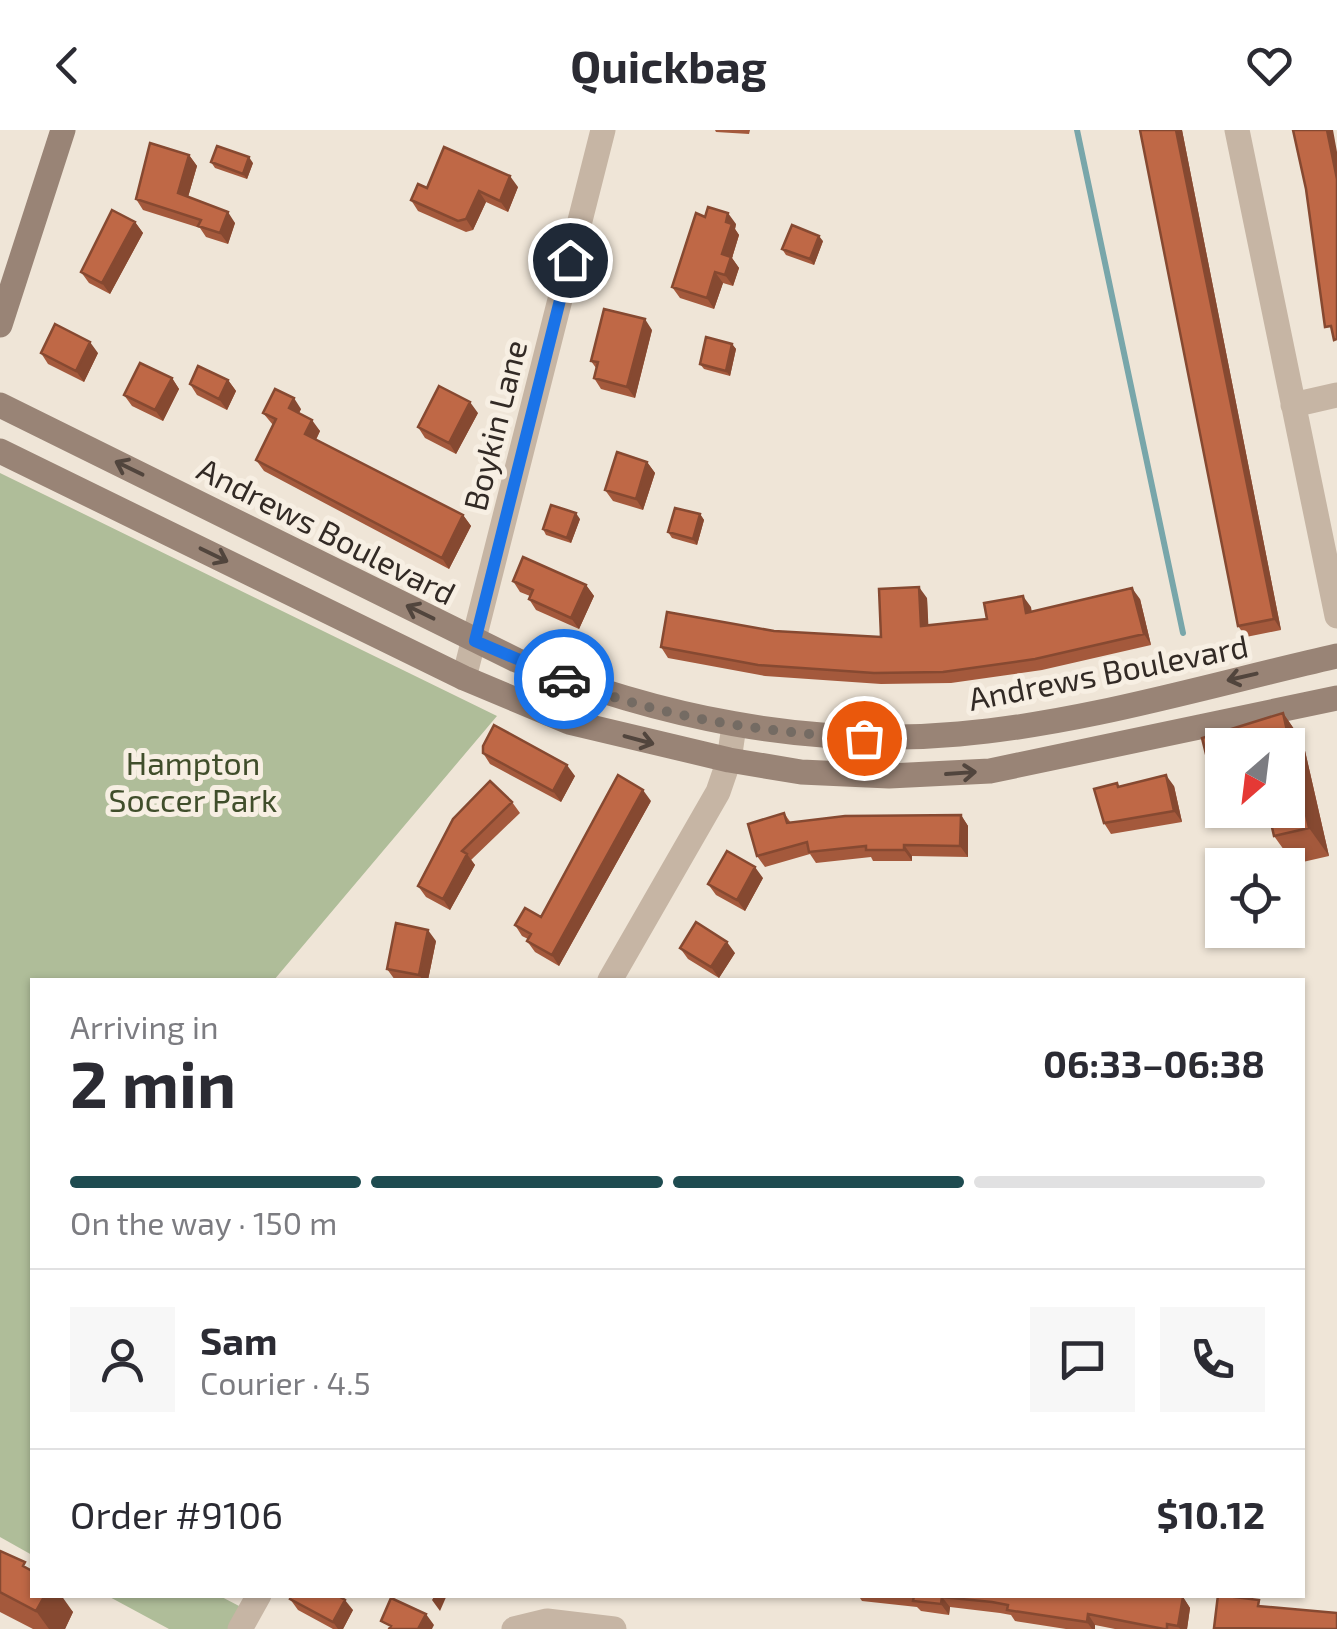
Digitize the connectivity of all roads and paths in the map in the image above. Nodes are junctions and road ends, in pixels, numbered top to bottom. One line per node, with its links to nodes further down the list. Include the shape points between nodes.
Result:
1 (63, 130): 4 (street)
2 (603, 130): 10 (street, Boykin Lane)
3 (1238, 130): 6 (street)
4 (0, 325)
5 (1337, 395): 6 (street)
6 (1293, 404): 9 (street)
7 (0, 406): 10 (street, Andrews Boulevard, one-way to 7)
8 (0, 451): 12 (street, one-way to 12)
9 (1337, 616)
10 (475, 641): 12 (street, Boykin Lane); 14 (street, Andrews Boulevard, via 572,683)
11 (1337, 656): 14 (street, Andrews Boulevard, one-way to 14, via 962,734 864,738)
12 (464, 678): 15 (street, one-way to 15, via 570,722)
13 (1337, 698): 15 (street, one-way to 13, via 836,774 990,772)
14 (734, 726): 15 (street)
15 (729, 760): 16 (street, via 718,792)
16 (611, 978)
17 (256, 1598): 18 (street)
18 (240, 1629)
19 (514, 1629): 20 (street, via 547,1621)
20 (614, 1629)

